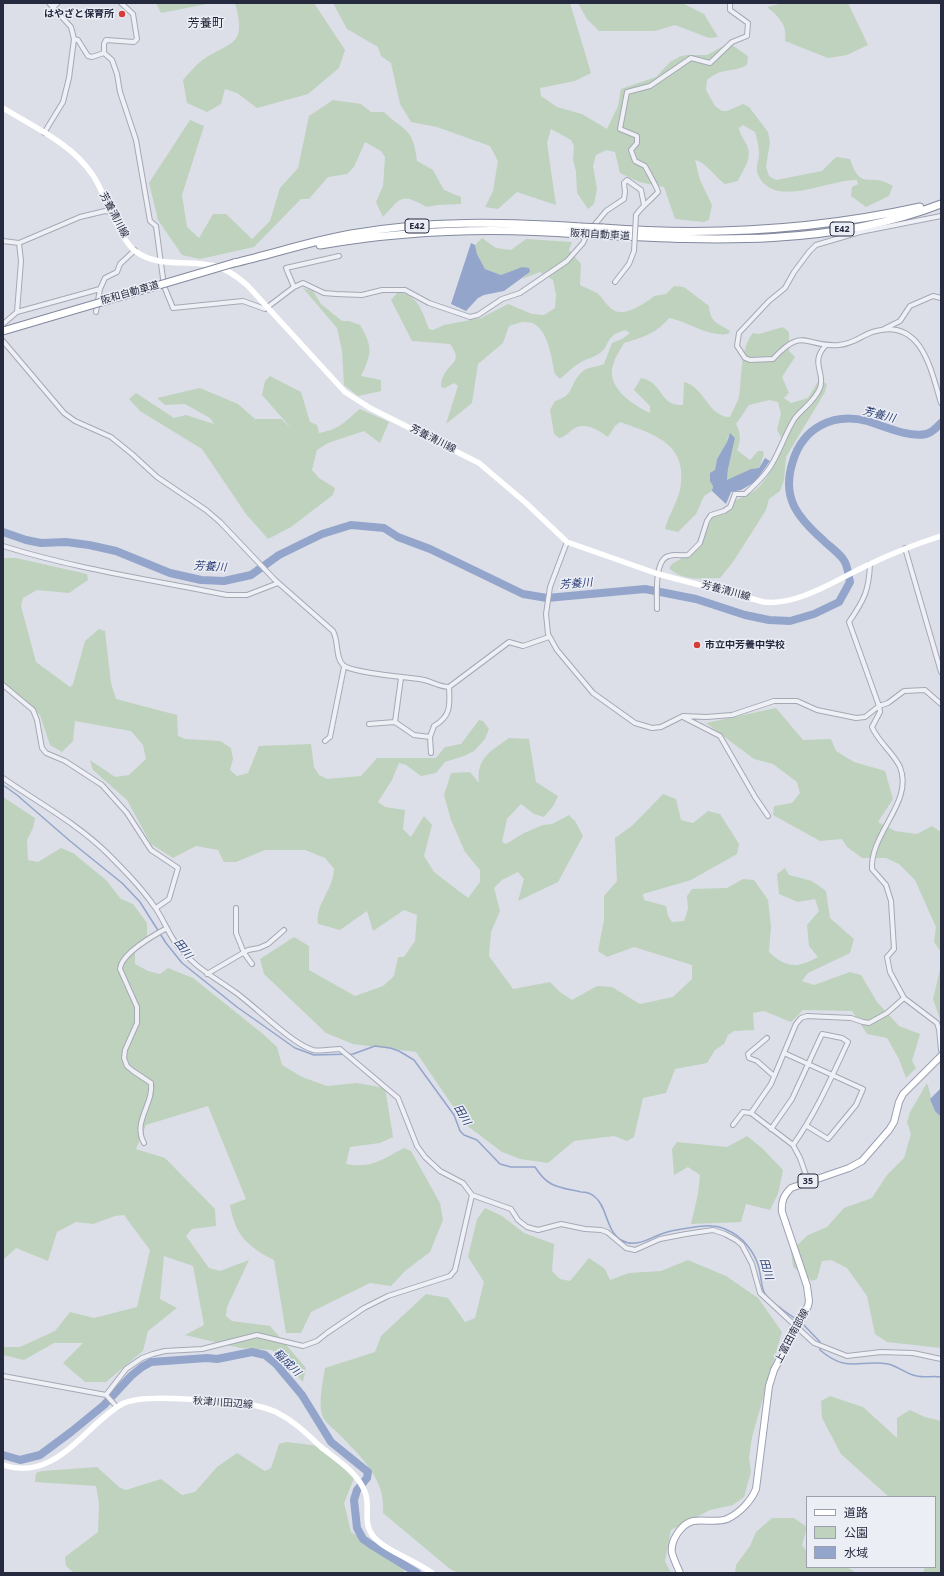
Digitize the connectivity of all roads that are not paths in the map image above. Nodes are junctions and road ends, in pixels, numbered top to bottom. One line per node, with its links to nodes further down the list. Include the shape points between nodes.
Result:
1 (121, 3): 5 (street, via 133,14 137,38 134,42 106,40)
2 (730, 3): 9 (street, via 730,10 748,23 747,36 732,42 710,63 691,58 650,86 627,92 620,129 637,136 637,144 631,150 635,161 645,166 658,188 658,192)
3 (53, 4): 4 (street, via 71,27)
4 (74, 39): 5 (street, via 78,40 88,56); 7 (street, via 63,102)
5 (104, 53): 17 (street, via 112,60 136,140 150,220 156,226)
6 (3, 108): 7 (main road, 芳養清川線)
7 (44, 133): 10 (main road, 芳養清川線, via 76,154 83,162)
8 (941, 202): 12 (highway, 阪和自動車道 / E42, via 889,213 749,231); 12 (highway, 阪和自動車道 / E42, via 900,217 799,236 741,240)
9 (644, 205): 18 (street, bridge, via 636,214 634,251 629,264); 19 (street, via 641,190 627,180 624,183 624,199 600,219 587,234 583,244 567,261 520,293 502,299 478,316 470,317 428,303 406,290 382,290 362,295 324,293 303,283)
10 (112, 212): 14 (street, via 105,211 80,218); 15 (main road, 芳養清川線, via 125,238)
11 (941, 216): 29 (street, via 860,232 816,245 784,288 740,332 738,339 739,351 750,360 773,359 784,347 800,339)
12 (683, 236): 27 (highway, 阪和自動車道 / E42, bridge, via 490,224 441,224 344,235 234,263)
13 (3, 241): 14 (street)
14 (19, 244): 23 (street, via 21,261)
15 (135, 250): 17 (main road, 芳養清川線, via 148,258); 20 (street, via 120,264 117,272 105,278)
16 (339, 256): 19 (street, via 286,268)
17 (162, 262): 22 (main road, 芳養清川線, via 215,266 226,270 248,286); 22 (street, via 164,286 173,308 243,301 265,309)
18 (615, 282)
19 (294, 287): 22 (street)
20 (100, 289): 23 (street); 24 (street)
21 (941, 298): 26 (street, via 933,296 910,306 900,321)
22 (267, 306): 32 (main road, 芳養清川線, via 345,392 370,408 480,463 526,502)
23 (17, 312): 25 (street)
24 (96, 312)
25 (3, 324)
26 (884, 329): 29 (street, via 874,331 853,343); 30 (street, via 901,331 916,341 924,352)
27 (3, 331)
28 (3, 341): 37 (street, via 64,413 75,421 111,437 157,477 206,510)
29 (826, 345): 36 (street, via 820,351 818,368 822,383 819,390 796,418 773,463 745,494 735,494 730,507 711,515 700,543 688,555 668,556 661,561)
30 (941, 401)
31 (941, 536): 34 (main road, 芳養清川線)
32 (567, 542): 36 (main road, 芳養清川線); 39 (street, via 550,587 546,614)
33 (3, 546): 37 (street, via 33,556 90,569 227,595 247,595)
34 (905, 548): 35 (main road, 芳養清川線); 41 (street)
35 (870, 564): 36 (main road, 芳養清川線, via 838,580 776,603); 48 (street, via 869,583 863,601 849,622)
36 (658, 577): 38 (street)
37 (278, 584): 40 (street, via 333,631 337,639 337,658)
38 (657, 609)
39 (549, 637): 44 (street, via 523,646 509,642); 49 (street, via 593,693 635,723 652,728 661,727)
40 (344, 667): 42 (street); 53 (street, via 330,737)
41 (941, 672)
42 (401, 678): 44 (street, via 422,679); 50 (street)
43 (3, 685): 57 (street, via 33,710 38,720 42,748 46,753 65,761 102,785 127,813 152,850 178,868 169,899)
44 (449, 687): 52 (street, via 450,706 444,720 434,726)
45 (941, 697): 46 (street)
46 (937, 701): 47 (street); 48 (street, via 925,690 904,691 888,704)
47 (941, 704)
48 (879, 706): 49 (street, via 865,718 817,710 797,701 774,701 732,715 706,718); 64 (street, via 880,712 872,726 900,768 902,778 897,804 875,847 872,869 886,885 891,901 894,949 887,957 888,966)
49 (683, 716): 56 (street, via 720,736)
50 (395, 722): 51 (street); 52 (street, via 414,735)
51 (370, 724)
52 (430, 737): 54 (street)
53 (325, 741)
54 (431, 753)
55 (3, 778): 57 (street, via 72,823 105,851 134,880)
56 (768, 816)
57 (156, 908): 59 (street)
58 (236, 908): 61 (street, via 236,933)
59 (166, 928): 63 (street, via 192,962); 76 (street, via 134,948 120,965 137,1007 137,1024 124,1058 127,1066 151,1083 152,1089 140,1124)
60 (284, 930): 61 (street, via 268,944 248,950)
61 (244, 954): 62 (street); 63 (street)
62 (252, 964)
63 (207, 974): 79 (street, via 235,992 298,1043 313,1050 340,1049 352,1058 398,1098 417,1146 425,1157 440,1171 463,1183)
64 (904, 998): 66 (street, via 937,1023); 67 (street, via 869,1022 851,1018 801,1018)
65 (767, 1038): 71 (street, via 748,1054 749,1058 757,1061)
66 (941, 1050)
67 (784, 1054): 69 (street); 71 (street)
68 (941, 1056): 78 (main road, 上富田南部線 / 35, via 903,1094 894,1122 862,1161 849,1168)
69 (808, 1064): 70 (street); 70 (street, via 822,1034 842,1038 848,1042); 75 (street, via 792,1099)
70 (833, 1075): 74 (street); 74 (street, via 863,1089 856,1105 828,1139)
71 (774, 1076): 72 (street)
72 (751, 1114): 73 (street, via 743,1112); 75 (street)
73 (733, 1125)
74 (807, 1126): 77 (street)
75 (771, 1129): 77 (street)
76 (144, 1143)
77 (793, 1145): 78 (street)
78 (808, 1181): 80 (main road, 上富田南部線 / 35, via 791,1188 781,1206 807,1286 809,1301)
79 (472, 1194): 80 (street, via 511,1209 518,1220 527,1227 538,1230 562,1224 585,1230 601,1230 626,1248 635,1250 660,1239 704,1230 725,1234 742,1245 752,1264 760,1293 784,1317); 83 (street, via 455,1270 450,1276 388,1296 364,1308 317,1341 303,1346 256,1335 202,1349 153,1354 138,1360 126,1369)
80 (799, 1323): 81 (street, via 814,1343 847,1356 881,1352 913,1353); 87 (main road, 上富田南部線 / 35, via 774,1370 769,1386 753,1496 727,1519 691,1522 684,1526 678,1533 672,1551)
81 (941, 1359)
82 (3, 1376): 83 (street)
83 (107, 1396): 84 (street)
84 (116, 1405): 85 (main road, 秋津川田辺線, via 79,1441 53,1459 22,1468); 86 (main road, 秋津川田辺線, via 146,1398 243,1403 275,1412 298,1425 360,1482 367,1498 367,1523 372,1535 382,1544)
85 (3, 1465)
86 (432, 1573)
87 (680, 1573)

